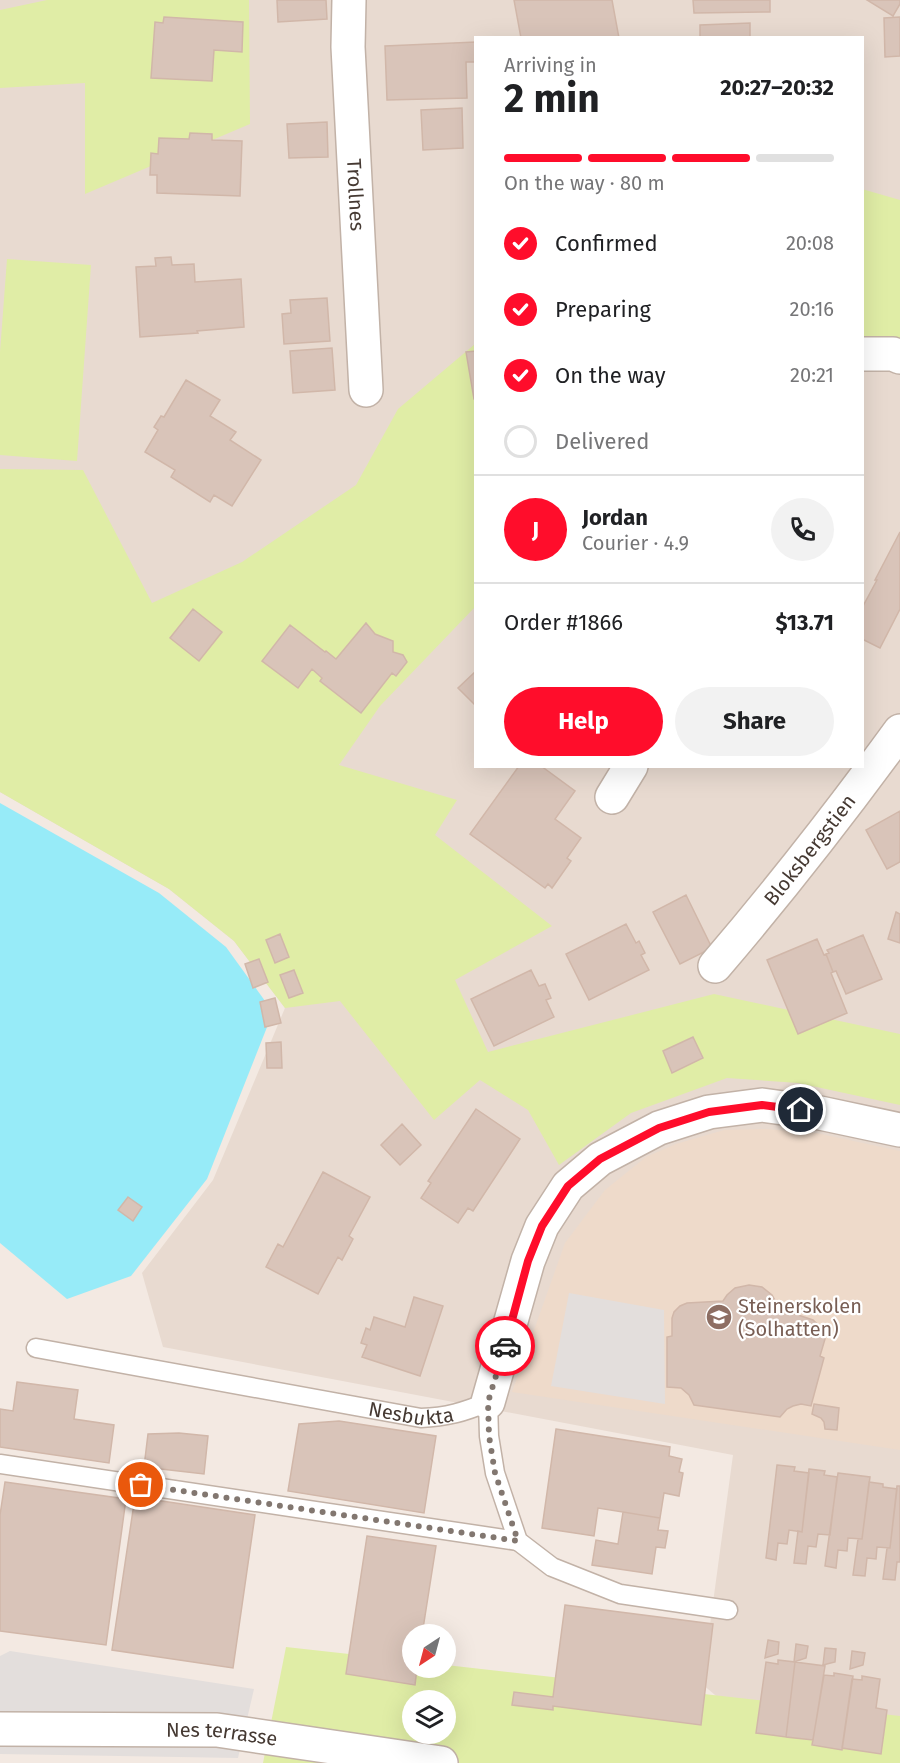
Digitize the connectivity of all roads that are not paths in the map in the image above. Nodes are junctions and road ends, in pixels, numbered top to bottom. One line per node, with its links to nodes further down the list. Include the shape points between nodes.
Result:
1 (349, 0): 4 (street, Trollnes, via 348,48)
2 (864, 354): 3 (street)
3 (900, 357)
4 (366, 390)
5 (900, 731): 8 (street, Bloksbergstien, via 774,897)
6 (630, 768): 7 (street)
7 (612, 797)
8 (715, 966)
9 (900, 1130): 11 (street, via 762,1105 709,1112 659,1128 600,1159 568,1186 542,1226 528,1261)
10 (36, 1348): 11 (lane, Nesbukta, via 421,1418 459,1414)
11 (488, 1402): 13 (lane, via 495,1473)
12 (0, 1464): 13 (lane)
13 (518, 1541): 14 (lane, via 552,1567 620,1594)
14 (728, 1610)
15 (0, 1730): 16 (street, Nes terrasse, via 217,1730)
16 (441, 1763)

